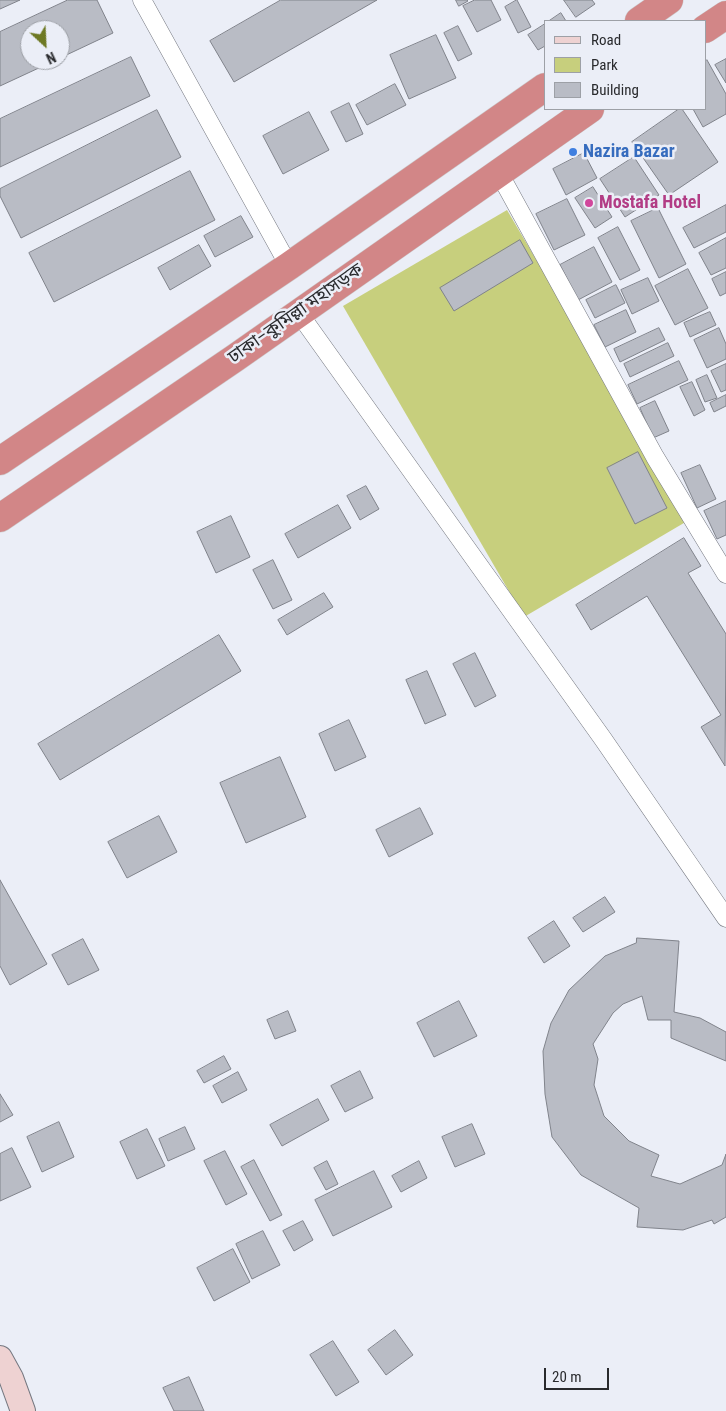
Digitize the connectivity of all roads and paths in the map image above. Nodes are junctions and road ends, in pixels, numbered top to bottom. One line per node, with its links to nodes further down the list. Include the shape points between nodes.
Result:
1 (142, 0): 9 (street)
2 (669, 0): 4 (highway)
3 (726, 15): 5 (highway)
4 (640, 20)
5 (706, 28)
6 (544, 88): 9 (highway)
7 (589, 110): 8 (highway, ঢাকা–কুমিল্লা মহাসড়ক)
8 (499, 173): 10 (highway, ঢাকা–কুমিল্লা মহাসড়ক); 13 (street, via 655,457)
9 (289, 266): 11 (highway)
10 (298, 312): 12 (highway, ঢাকা–কুমিল্লা মহাসড়ক); 14 (street, via 603,739)
11 (0, 461)
12 (0, 518)
13 (726, 574)
14 (726, 918)
15 (0, 1358): 16 (main road)
16 (23, 1411)

